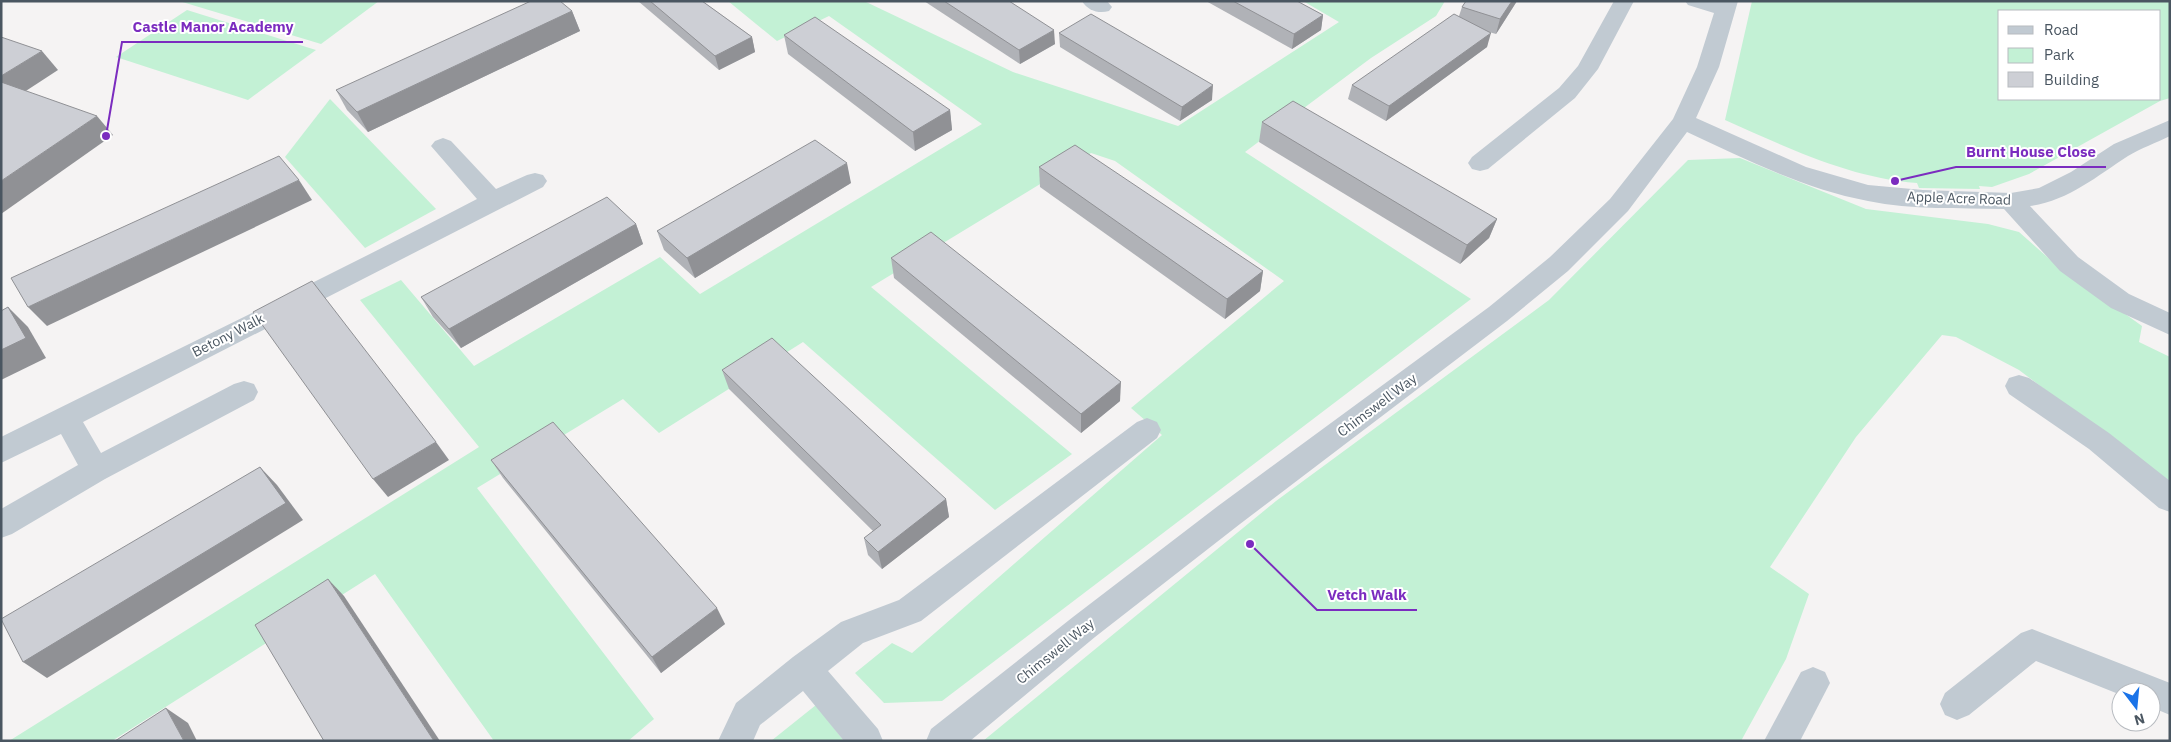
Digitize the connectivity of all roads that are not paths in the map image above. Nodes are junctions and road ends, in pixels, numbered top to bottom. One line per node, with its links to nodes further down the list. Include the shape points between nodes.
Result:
1 (1624, 1): 7 (street, via 1587,69 1567,93)
2 (1695, 1): 3 (street)
3 (1727, 6): 4 (street, Chimswell Way, via 1708,68)
4 (1683, 121): 10 (street, Apple Acre Road, via 1798,173 1868,193); 26 (street, Chimswell Way, via 1619,205 1559,264 1498,314 1228,515)
5 (2170, 127): 10 (street, Apple Acre Road, via 2122,149 2079,178 2044,196)
6 (443, 146): 9 (street)
7 (1480, 163)
8 (535, 181): 9 (street, Betony Walk)
9 (493, 201): 14 (street, Betony Walk)
10 (2011, 201): 11 (street, via 2070,264 2120,301)
11 (2170, 325)
12 (2019, 386): 18 (street, via 2099,441)
13 (244, 392): 17 (street)
14 (66, 417): 16 (street, Betony Walk); 17 (street)
15 (1147, 430): 20 (street, via 910,611 852,632)
16 (1, 451)
17 (95, 470): 19 (street)
18 (2170, 499)
19 (1, 525)
20 (805, 668): 24 (street, via 748,714); 25 (street)
21 (1813, 683): 27 (street)
22 (2170, 699): 23 (street, via 2032,644)
23 (1957, 704)
24 (735, 741)
25 (866, 741)
26 (943, 741)
27 (1781, 741)

